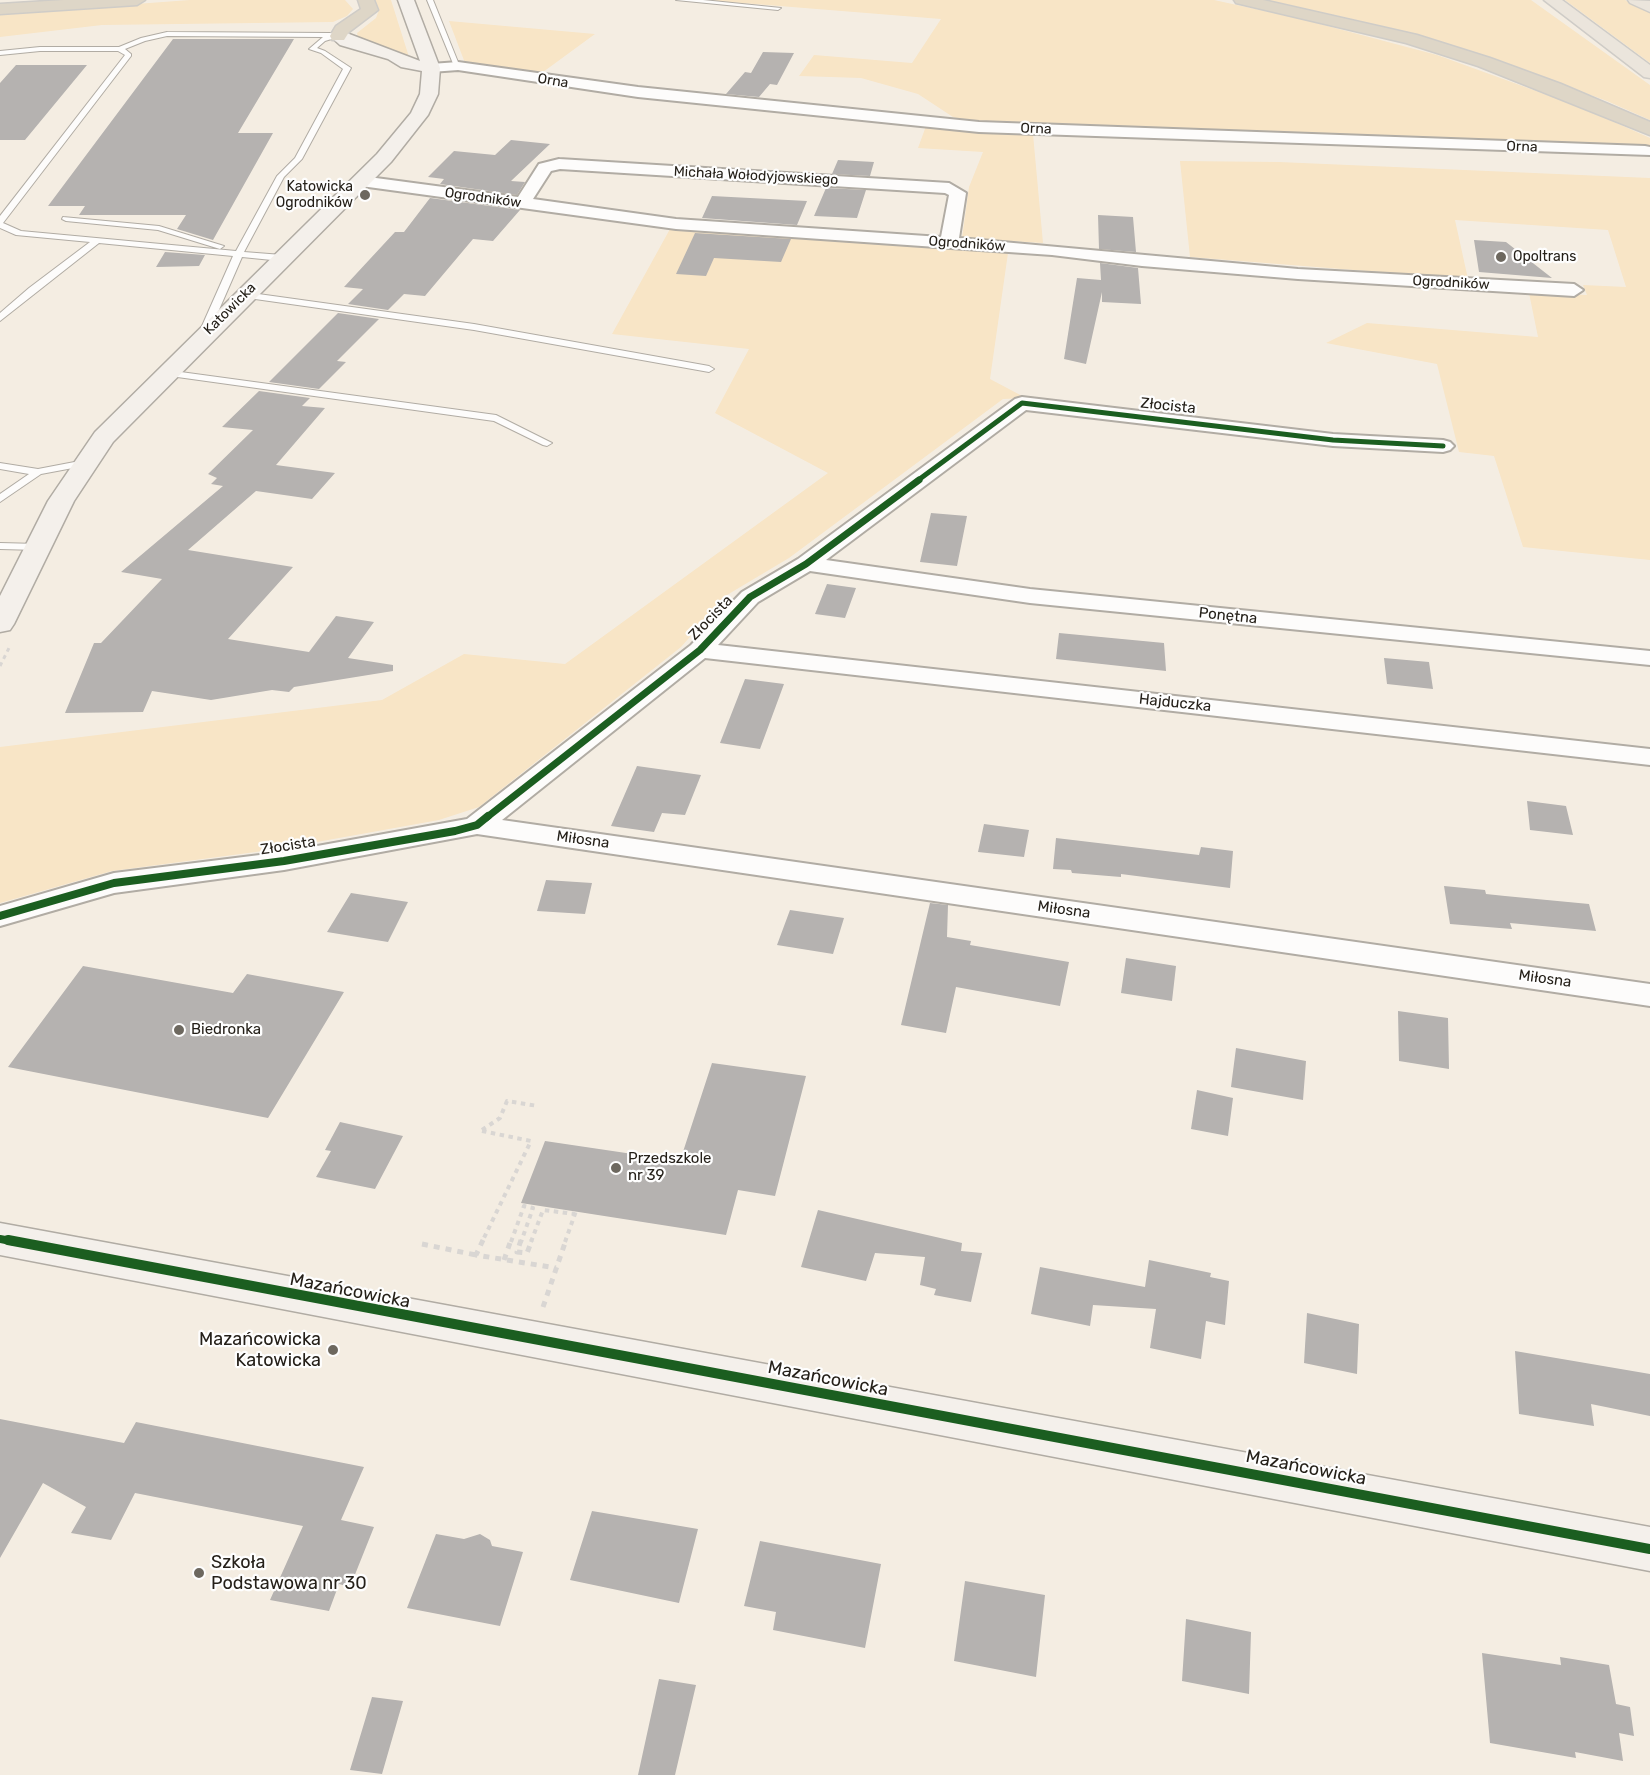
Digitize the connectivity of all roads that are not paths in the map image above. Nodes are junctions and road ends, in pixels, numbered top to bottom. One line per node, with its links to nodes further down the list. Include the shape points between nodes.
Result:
1 (137, 0): 11 (highway)
2 (366, 0): 12 (highway, via 370,10 342,29)
3 (406, 0): 17 (street, Katowicka)
4 (430, 0): 16 (lane)
5 (679, 0): 10 (lane)
6 (1242, 0): 19 (highway, via 1323,17 1463,56 1555,88)
7 (1552, 0): 18 (main road)
8 (1636, 0): 9 (main road)
9 (1650, 7)
10 (778, 8)
11 (0, 9)
12 (342, 39): 13 (lane, via 306,33 167,34); 14 (lane); 14 (lane, via 316,42 312,49); 17 (street)
13 (120, 49): 15 (lane); 24 (lane, via 129,55)
14 (323, 52): 27 (lane, via 347,68 298,159 281,176)
15 (0, 53)
16 (458, 66): 17 (street, Orna); 20 (street, Orna, via 638,92 979,127)
17 (431, 68): 21 (street, Katowicka, via 429,94 419,115)
18 (1650, 73)
19 (1650, 129)
20 (1645, 151)
21 (361, 181): 22 (street, Ogrodników); 28 (street, Katowicka)
22 (522, 204): 26 (street, Ogrodników, via 676,224); 26 (street, Michała Wołodyjowskiego, via 545,168 559,164 949,188 958,193)
23 (66, 219): 27 (lane, via 159,228)
24 (0, 224): 25 (lane, via 19,233)
25 (98, 240): 27 (lane); 31 (lane)
26 (949, 243): 29 (street, Ogrodników, via 1298,274)
27 (239, 253): 28 (lane); 32 (lane)
28 (282, 258): 30 (street, Katowicka)
29 (1574, 290)
30 (244, 294): 32 (street, Katowicka); 33 (lane, via 474,327)
31 (0, 318)
32 (202, 337): 34 (street, Katowicka)
33 (710, 369)
34 (166, 373): 35 (lane, via 496,418); 37 (street, Katowicka)
35 (547, 443)
36 (1443, 446): 43 (street, Złocista, via 1333,440 1022,403)
37 (85, 463): 39 (lane); 42 (street, Katowicka)
38 (0, 466): 39 (lane)
39 (38, 472): 40 (lane)
40 (1, 497)
41 (0, 546): 42 (lane)
42 (38, 547): 44 (street, Katowicka)
43 (806, 564): 45 (street, Złocista, via 750,597); 46 (street, Ponętna, via 1030,596)
44 (0, 624)
45 (700, 650): 47 (street, Hajduczka); 48 (street, Złocista)
46 (1650, 658)
47 (1650, 757)
48 (477, 825): 49 (street, Złocista, via 284,861 114,883); 50 (street, Miłosna)
49 (0, 916)
50 (1650, 995)
51 (0, 1239): 52 (street, Mazańcowicka)
52 (1650, 1549)

